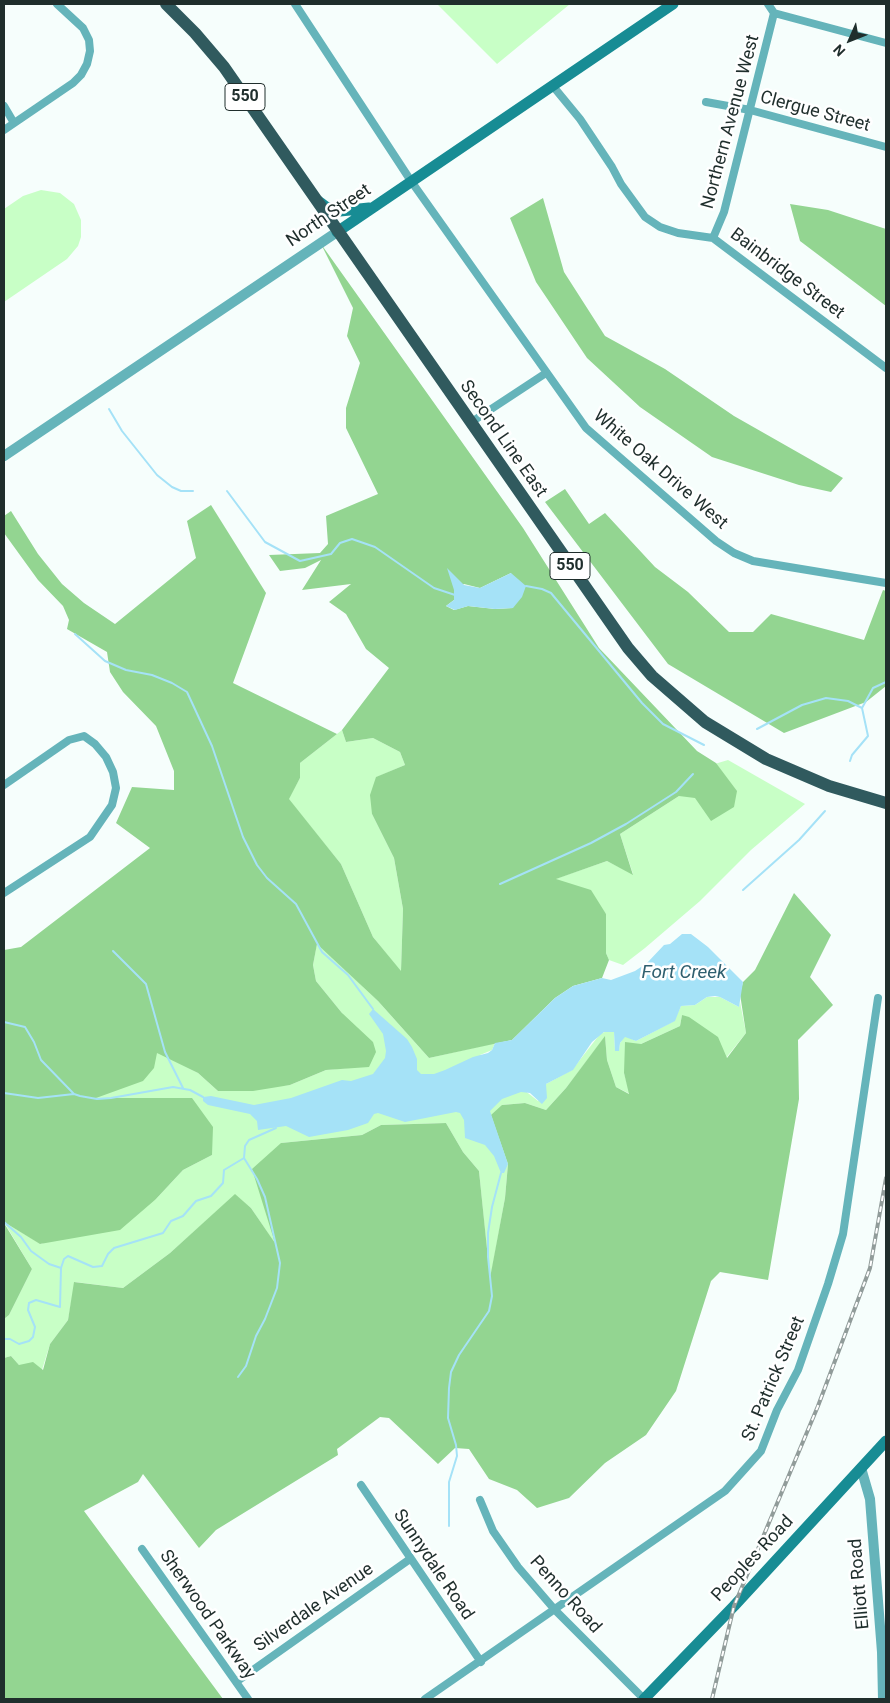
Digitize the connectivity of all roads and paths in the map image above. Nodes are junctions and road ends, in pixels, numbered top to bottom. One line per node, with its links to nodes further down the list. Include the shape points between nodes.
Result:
1 (58, 4): 12 (street, via 83,28 89,40 87,64 73,83)
2 (166, 4): 16 (highway, Second Line East / 550, via 224,67)
3 (295, 4): 15 (street, White Oak Drive West)
4 (673, 4): 8 (main road, North Street)
5 (768, 4): 6 (street)
6 (774, 13): 7 (street); 11 (street, Northern Avenue West)
7 (886, 43)
8 (552, 85): 15 (main road, North Street); 19 (street, Bainbridge Street, via 580,119 645,217 678,233)
9 (706, 102): 11 (street, Clergue Street)
10 (4, 106): 12 (street)
11 (750, 110): 14 (street, Clergue Street); 19 (street, Northern Avenue West, via 724,212)
12 (14, 123): 13 (street)
13 (4, 130)
14 (886, 147)
15 (411, 181): 17 (main road, North Street); 21 (street, White Oak Drive West)
16 (314, 198): 17 (main road, via 340,211); 18 (highway, Second Line East / 550)
17 (373, 207): 18 (main road, North Street)
18 (337, 232): 22 (highway, Second Line East / 550); 23 (street, North Street)
19 (713, 238): 20 (street, Bainbridge Street)
20 (886, 368)
21 (546, 373): 22 (street); 24 (street, White Oak Drive West, via 586,428 734,553 753,561)
22 (470, 423): 26 (highway, Second Line East / 550, via 628,648 674,697 718,731 766,759 829,786)
23 (4, 456)
24 (886, 583)
25 (4, 785): 27 (street, via 70,740 84,736 106,757 114,772 116,788 112,805 90,837)
26 (886, 802)
27 (4, 894)
28 (878, 998): 35 (street, St. Patrick Street, via 843,1234 798,1370 761,1451 725,1491)
29 (886, 1442): 30 (main road, Peoples Road)
30 (861, 1468): 36 (street, Elliott Road, via 870,1500); 41 (main road, Peoples Road)
31 (361, 1485): 34 (street, Sunnydale Road)
32 (480, 1500): 35 (street, Penno Road, via 493,1531 518,1567)
33 (142, 1549): 38 (street, Sherwood Parkway)
34 (410, 1560): 37 (street, Sunnydale Road); 38 (street, Silverdale Avenue)
35 (555, 1610): 37 (street, St. Patrick Street); 41 (street, Penno Road)
36 (884, 1652): 42 (street, Elliott Road)
37 (481, 1662): 40 (street, St. Patrick Street)
38 (236, 1682): 39 (street, Sherwood Parkway)
39 (248, 1699)
40 (425, 1699)
41 (644, 1699)
42 (884, 1699)

